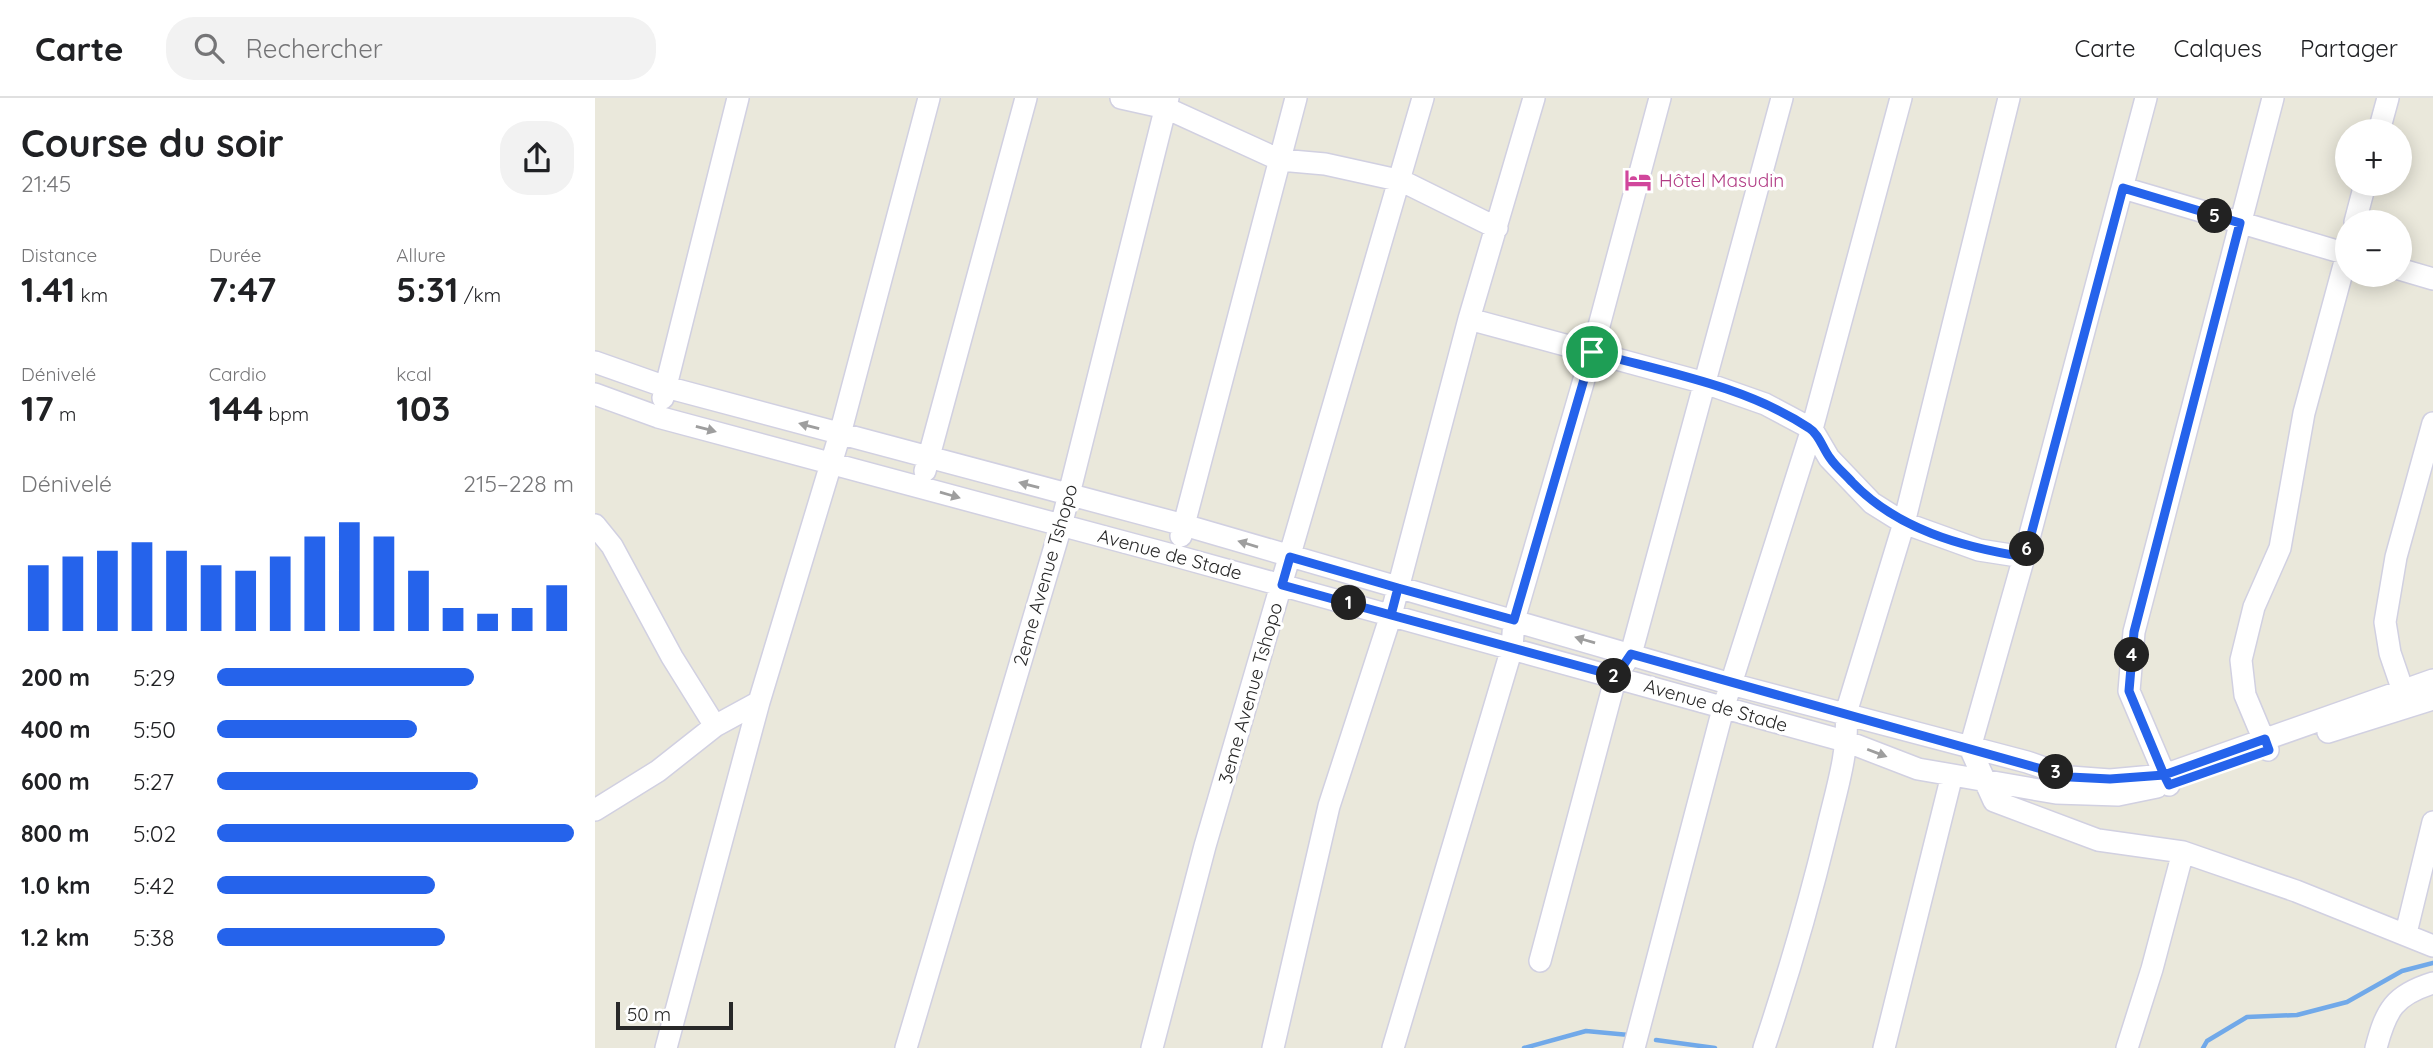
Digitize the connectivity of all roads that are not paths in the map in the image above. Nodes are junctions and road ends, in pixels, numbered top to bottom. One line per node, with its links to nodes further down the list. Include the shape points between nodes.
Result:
1 (737, 98): 30 (street)
2 (929, 98): 35 (street)
3 (1026, 98): 36 (street)
4 (1121, 98): 15 (street)
5 (1296, 98): 17 (street)
6 (1423, 98): 18 (street, 3eme Avenue Tshopo)
7 (1534, 98): 21 (street)
8 (1660, 98): 27 (street)
9 (1782, 98): 29 (street)
10 (1901, 98): 34 (street)
11 (2009, 98): 40 (street)
12 (2146, 98): 19 (street)
13 (2273, 98): 20 (street)
14 (2388, 98): 16 (street)
15 (1167, 103): 17 (street); 39 (street, 2eme Avenue Tshopo)
16 (2382, 119)
17 (1280, 160): 18 (street, via 1325,164); 42 (street)
18 (1402, 181): 21 (street); 46 (street, 3eme Avenue Tshopo)
19 (2123, 188): 20 (street); 47 (street)
20 (2240, 223): 22 (street); 67 (street, via 2134,632 2129,691)
21 (1497, 228): 26 (street)
22 (2335, 251)
23 (2412, 273): 24 (street)
24 (2433, 279)
25 (2338, 287): 63 (street, via 2304,413 2280,548 2255,607 2241,660 2245,695)
26 (1469, 319): 27 (street); 49 (street)
27 (1592, 352): 29 (street); 51 (street)
28 (595, 362): 30 (street)
29 (1705, 383): 34 (street, via 1765,404); 53 (street)
30 (666, 387): 32 (street); 35 (street, one-way to 30)
31 (595, 394): 32 (street, Avenue de Stade)
32 (658, 417): 37 (street, Avenue de Stade, one-way to 37)
33 (2433, 423): 56 (street, via 2396,557 2385,622)
34 (1812, 429): 40 (street, via 1829,458 1872,503); 55 (street)
35 (840, 434): 36 (street); 37 (street)
36 (929, 458): 38 (street); 39 (street, one-way to 36)
37 (832, 462): 38 (street, Avenue de Stade); 58 (street)
38 (921, 486): 43 (street, Avenue de Stade, one-way to 43)
39 (1069, 496): 42 (street); 43 (street, 2eme Avenue Tshopo)
40 (1904, 523): 47 (street, via 1979,550); 60 (street)
41 (595, 524): 44 (street)
42 (1184, 525): 45 (street); 46 (street, one-way to 42)
43 (1061, 526): 45 (street, Avenue de Stade); 76 (street, 2eme Avenue Tshopo)
44 (603, 551): 61 (street)
45 (1176, 556): 48 (street, Avenue de Stade)
46 (1290, 557): 48 (street, 3eme Avenue Tshopo); 49 (street)
47 (2025, 557): 64 (street)
48 (1282, 585): 50 (street, Avenue de Stade); 77 (street, 3eme Avenue Tshopo)
49 (1398, 588): 50 (street); 51 (street)
50 (1391, 615): 52 (street, Avenue de Stade); 78 (street, via 1329,806)
51 (1514, 620): 52 (street); 53 (street, one-way to 51)
52 (1512, 648): 54 (street, Avenue de Stade); 79 (street)
53 (1631, 654): 54 (street); 55 (street)
54 (1616, 676): 59 (street, Avenue de Stade); 73 (street)
55 (1731, 684): 59 (street); 60 (street)
56 (2403, 691): 57 (street); 63 (street)
57 (2432, 696): 63 (street, Avenue de Stade)
58 (759, 702): 61 (street); 75 (street)
59 (1723, 709): 62 (street, Avenue de Stade); 80 (street)
60 (1846, 713): 62 (street); 64 (street)
61 (715, 726): 68 (street, via 658,771)
62 (1848, 742): 65 (street, Avenue de Stade, one-way to 65, via 1918,769); 81 (street, via 1786,982)
63 (2267, 745): 67 (street, Avenue de Stade)
64 (1970, 748): 66 (street); 67 (street, via 2070,777)
65 (1952, 775): 66 (street, Avenue de Stade); 82 (street)
66 (1984, 780): 67 (street, Avenue de Stade, via 2056,793 2118,796); 70 (street, via 1994,801 2021,813 2098,840)
67 (2167, 780)
68 (595, 810)
69 (2433, 822): 71 (street)
70 (2182, 852): 71 (street); 83 (street)
71 (2406, 933): 72 (street)
72 (2433, 946)
73 (1540, 961)
74 (2433, 983): 84 (street, via 2393,1003)
75 (666, 1048)
76 (906, 1048)
77 (1152, 1048)
78 (1273, 1048)
79 (1393, 1048)
80 (1634, 1048)
81 (1764, 1048)
82 (1884, 1048)
83 (2127, 1048)
84 (2376, 1048)

